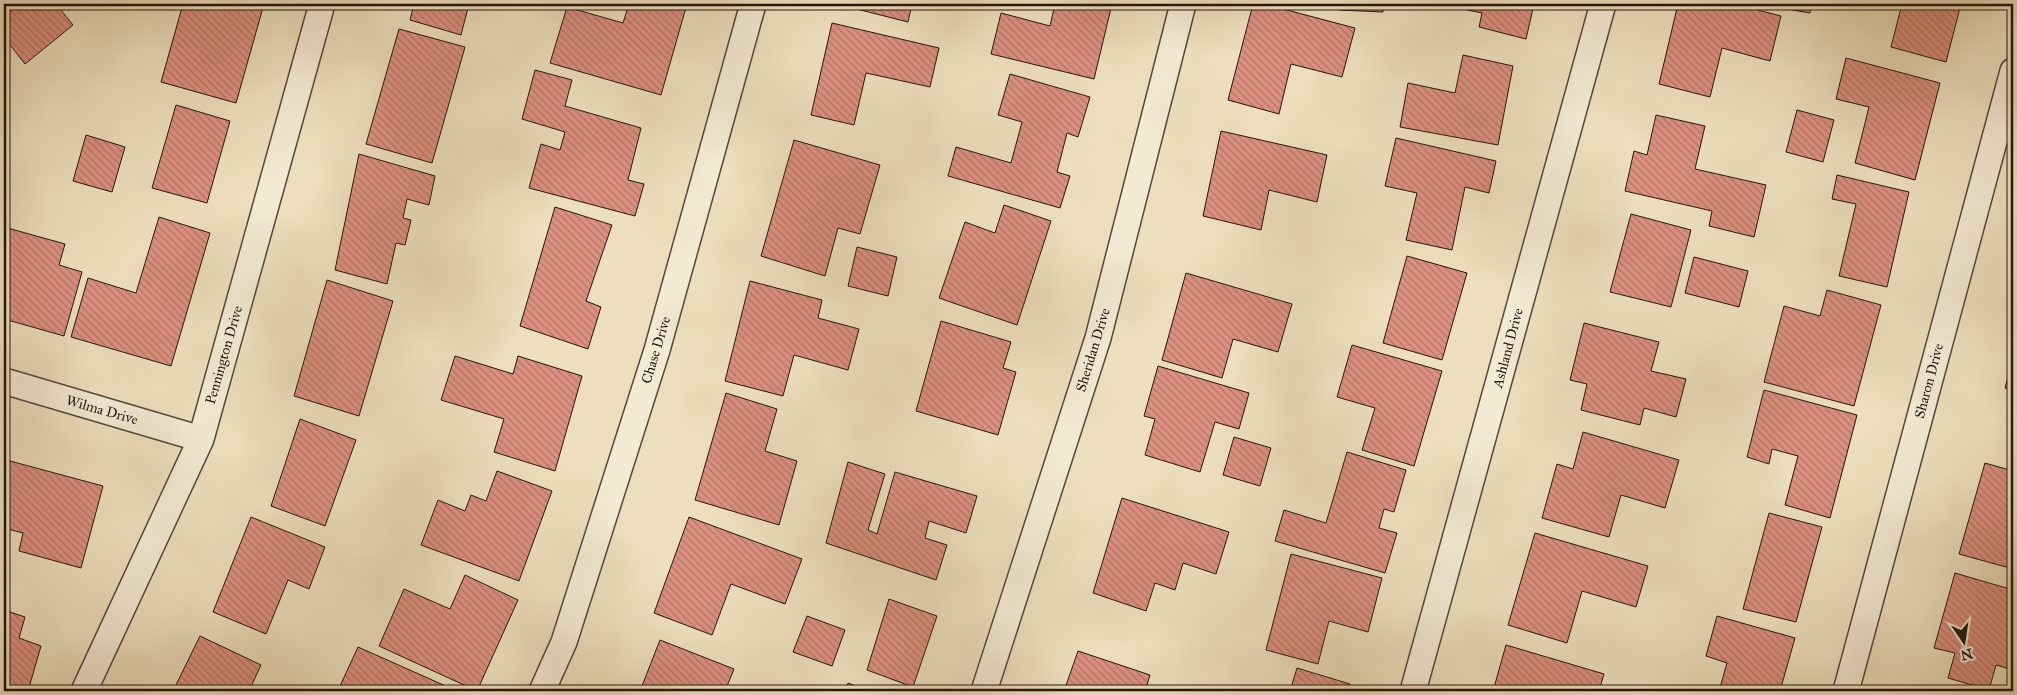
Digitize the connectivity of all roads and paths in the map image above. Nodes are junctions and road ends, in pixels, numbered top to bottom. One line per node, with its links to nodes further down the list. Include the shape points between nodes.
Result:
1 (322, 4): 7 (street, Pennington Drive)
2 (752, 4): 9 (street, Chase Drive, via 657,350 564,642)
3 (1183, 4): 10 (street, Sheridan Drive, via 1098,338)
4 (1603, 4): 11 (street, Ashland Drive)
5 (2013, 71): 12 (street, Sharon Drive)
6 (4, 381): 7 (street, Wilma Drive)
7 (201, 439): 8 (street, Pennington Drive)
8 (84, 691)
9 (542, 691)
10 (984, 691)
11 (1413, 691)
12 (1846, 691)

